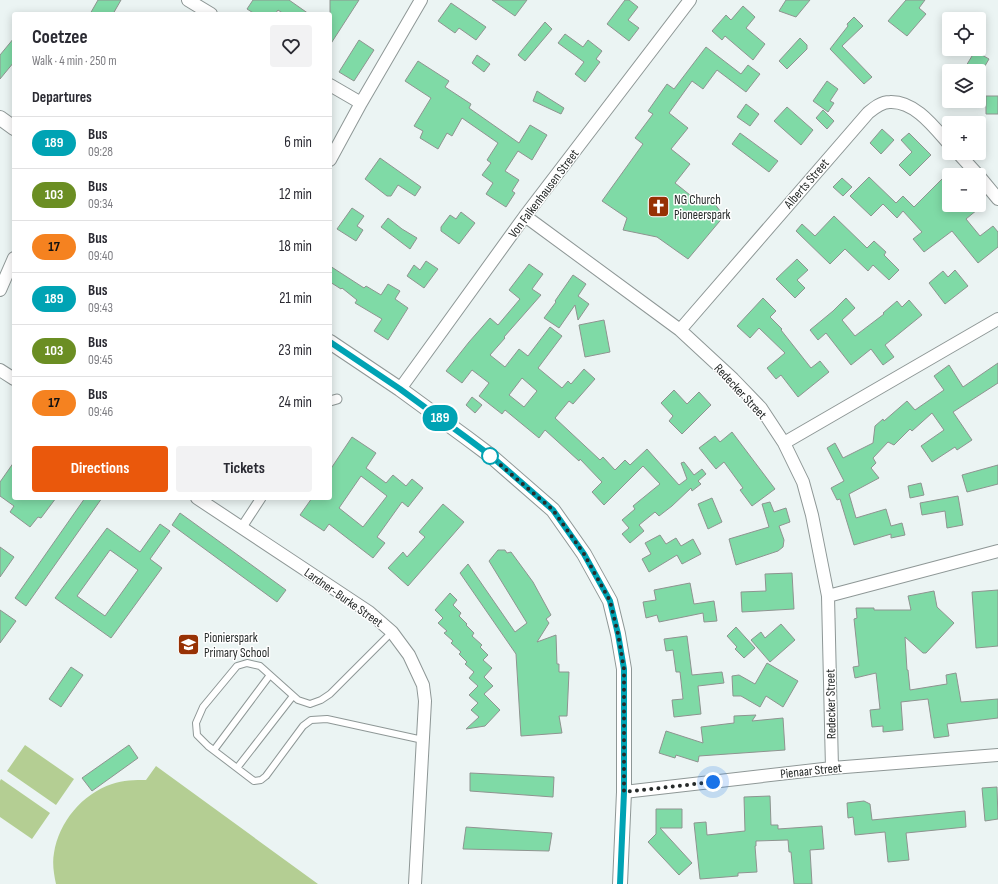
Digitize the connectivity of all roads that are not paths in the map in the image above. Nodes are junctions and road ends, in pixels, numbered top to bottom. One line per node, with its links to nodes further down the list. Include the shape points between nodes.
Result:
1 (421, 0): 6 (street)
2 (690, 0): 15 (street, Von Falkenhausen Street)
3 (190, 1): 4 (street)
4 (209, 12)
5 (332, 86): 6 (street)
6 (361, 103): 10 (street)
7 (0, 118): 8 (street)
8 (12, 127)
9 (942, 136): 19 (street, Alberts Street, via 924,117 907,105 890,102 881,104 868,113)
10 (332, 156)
11 (965, 160): 12 (street)
12 (972, 168)
13 (986, 184): 14 (street)
14 (998, 199)
15 (525, 216): 19 (street, Redecker Street); 23 (street, Von Falkenhausen Street)
16 (12, 263): 17 (street)
17 (0, 290)
18 (998, 319): 24 (street)
19 (680, 330): 24 (street, Redecker Street, via 761,408)
20 (332, 343): 23 (street)
21 (0, 370): 22 (street)
22 (12, 378)
23 (400, 389): 38 (street, via 491,456 553,510 596,575 610,601 624,669)
24 (784, 443): 29 (street, Redecker Street, via 803,482)
25 (200, 500): 27 (street, Lardner-Burke Street)
26 (260, 500): 27 (street)
27 (242, 527): 30 (street, Lardner-Burke Street, via 369,612)
28 (998, 552): 29 (street)
29 (828, 596): 37 (street, Redecker Street)
30 (392, 632): 32 (lane, via 321,700 310,704); 33 (street, Lardner-Burke Street, via 409,655 423,685)
31 (270, 675): 32 (lane); 34 (lane); 34 (lane, via 260,666 247,663 237,666 203,707 196,723 197,735)
32 (293, 696): 36 (lane)
33 (423, 740): 36 (lane, via 327,719 311,720 303,726 261,780 254,781); 39 (street, Lardner-Burke Street)
34 (214, 750): 36 (lane)
35 (998, 754): 37 (street, Pienaar Street)
36 (237, 768)
37 (832, 768): 38 (street, Pienaar Street)
38 (624, 792): 40 (street)
39 (415, 884)
40 (620, 884)

